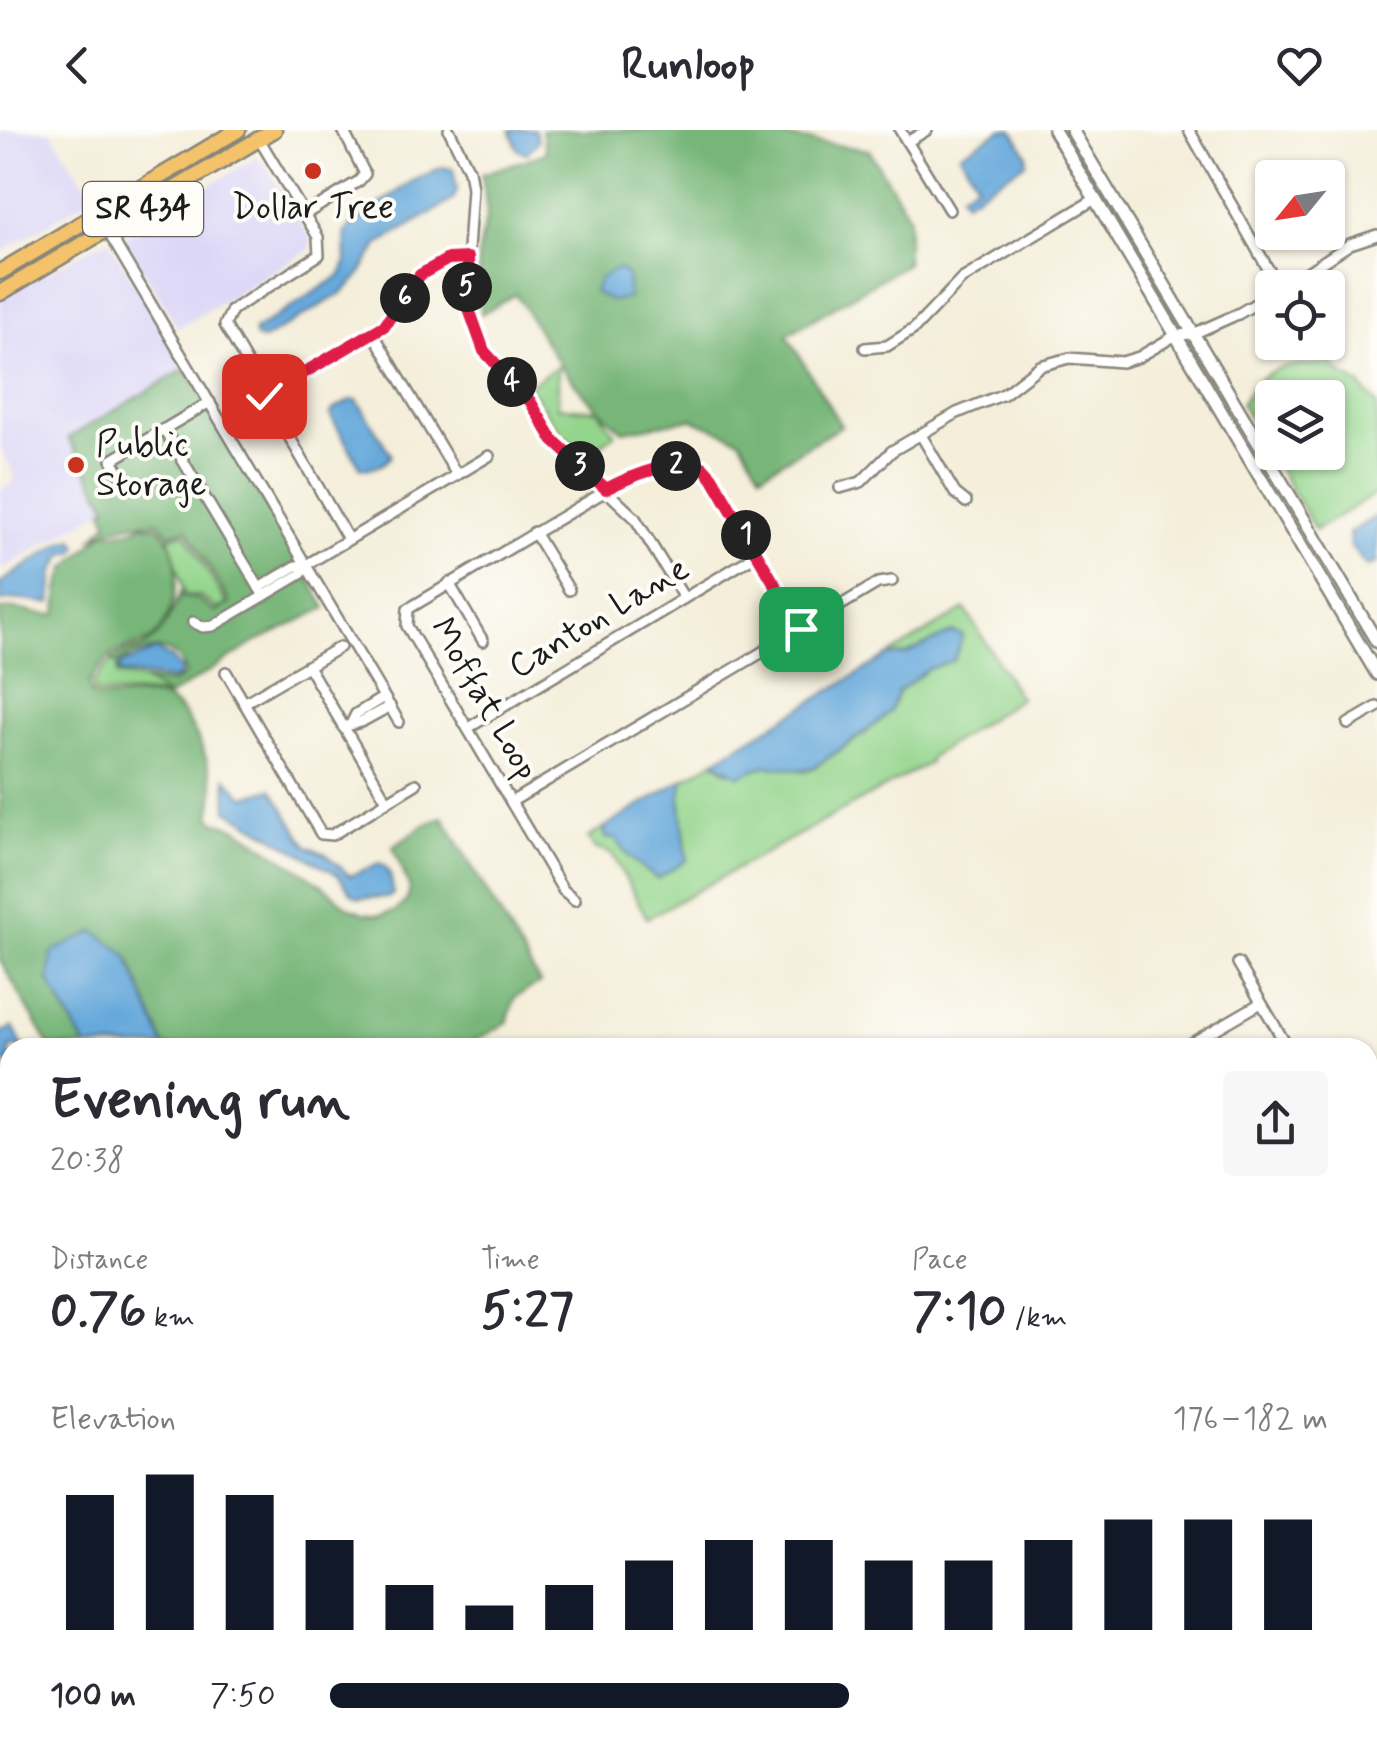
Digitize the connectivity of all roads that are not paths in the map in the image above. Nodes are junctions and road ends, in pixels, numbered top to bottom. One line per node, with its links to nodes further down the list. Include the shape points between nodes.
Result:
1 (239, 130): 12 (main road, via 233,144); 19 (main road, SR 434)
2 (274, 130): 10 (main road, SR 434)
3 (342, 130): 15 (street, via 365,174)
4 (450, 130): 18 (street, via 472,188)
5 (900, 130): 11 (street)
6 (926, 130): 11 (street)
7 (1054, 130): 13 (street)
8 (1072, 130): 25 (street)
9 (1189, 130): 20 (street)
10 (259, 134): 12 (main road, SR 434); 15 (street)
11 (908, 142): 14 (street)
12 (173, 190): 16 (main road, SR 434)
13 (1095, 199): 26 (street); 27 (street, via 962,279 914,330 887,346)
14 (949, 210)
15 (304, 215): 28 (street, via 318,238 319,255 226,317 228,334)
16 (107, 230): 22 (main road, SR 434); 29 (street)
17 (1377, 235): 21 (street)
18 (468, 258): 24 (street, via 448,259 420,275 392,319); 38 (street, via 470,312 484,351 530,401 553,440)
19 (1, 270): 22 (street)
20 (1271, 270)
21 (1309, 270)
22 (5, 290)
23 (1255, 304): 25 (street)
24 (373, 332): 28 (street); 35 (street)
25 (1193, 334): 26 (street); 46 (street)
26 (1176, 336): 31 (street, via 1122,362 1053,360 1004,394 968,406); 49 (street)
27 (865, 348)
28 (264, 396): 41 (street)
29 (210, 402): 30 (street); 43 (street)
30 (164, 429): 33 (street); 48 (street)
31 (921, 435): 37 (street, via 892,451 860,482); 39 (street)
32 (489, 456): 35 (street)
33 (112, 460): 34 (street); 36 (street)
34 (100, 466)
35 (457, 474): 41 (street)
36 (120, 475)
37 (840, 488)
38 (606, 489): 40 (street, Moffat Loop); 42 (street, Moffat Loop, via 653,470 703,467); 50 (street, via 636,518)
39 (966, 502)
40 (534, 532): 45 (street, Moffat Loop); 47 (street)
41 (348, 539): 43 (street)
42 (758, 554): 50 (street, Canton Lane); 52 (street, Moffat Loop)
43 (306, 565): 48 (street); 59 (street)
44 (892, 581): 52 (street, via 878,582)
45 (449, 583): 53 (street); 65 (street, Moffat Loop, via 412,605 406,618)
46 (1342, 584): 49 (street); 54 (street)
47 (568, 590)
48 (262, 592): 51 (street, via 213,626)
49 (1328, 592): 58 (street)
50 (684, 598): 65 (street, Canton Lane)
51 (193, 622)
52 (801, 629): 68 (street)
53 (483, 641)
54 (1377, 642)
55 (340, 647): 56 (street)
56 (308, 666): 60 (street); 63 (street)
57 (226, 672): 60 (street)
58 (1377, 674)
59 (387, 701): 62 (street); 63 (street)
60 (244, 703): 67 (street, via 321,834 332,835)
61 (1377, 707): 64 (street)
62 (400, 722)
63 (348, 724): 67 (street)
64 (1348, 724)
65 (468, 728): 68 (street, Moffat Loop)
66 (416, 784): 67 (street)
67 (388, 802)
68 (511, 802): 69 (street, Moffat Loop)
69 (575, 900)
70 (1238, 963): 71 (street)
71 (1261, 1003): 72 (street); 73 (street)
72 (1200, 1038)
73 (1282, 1038)

